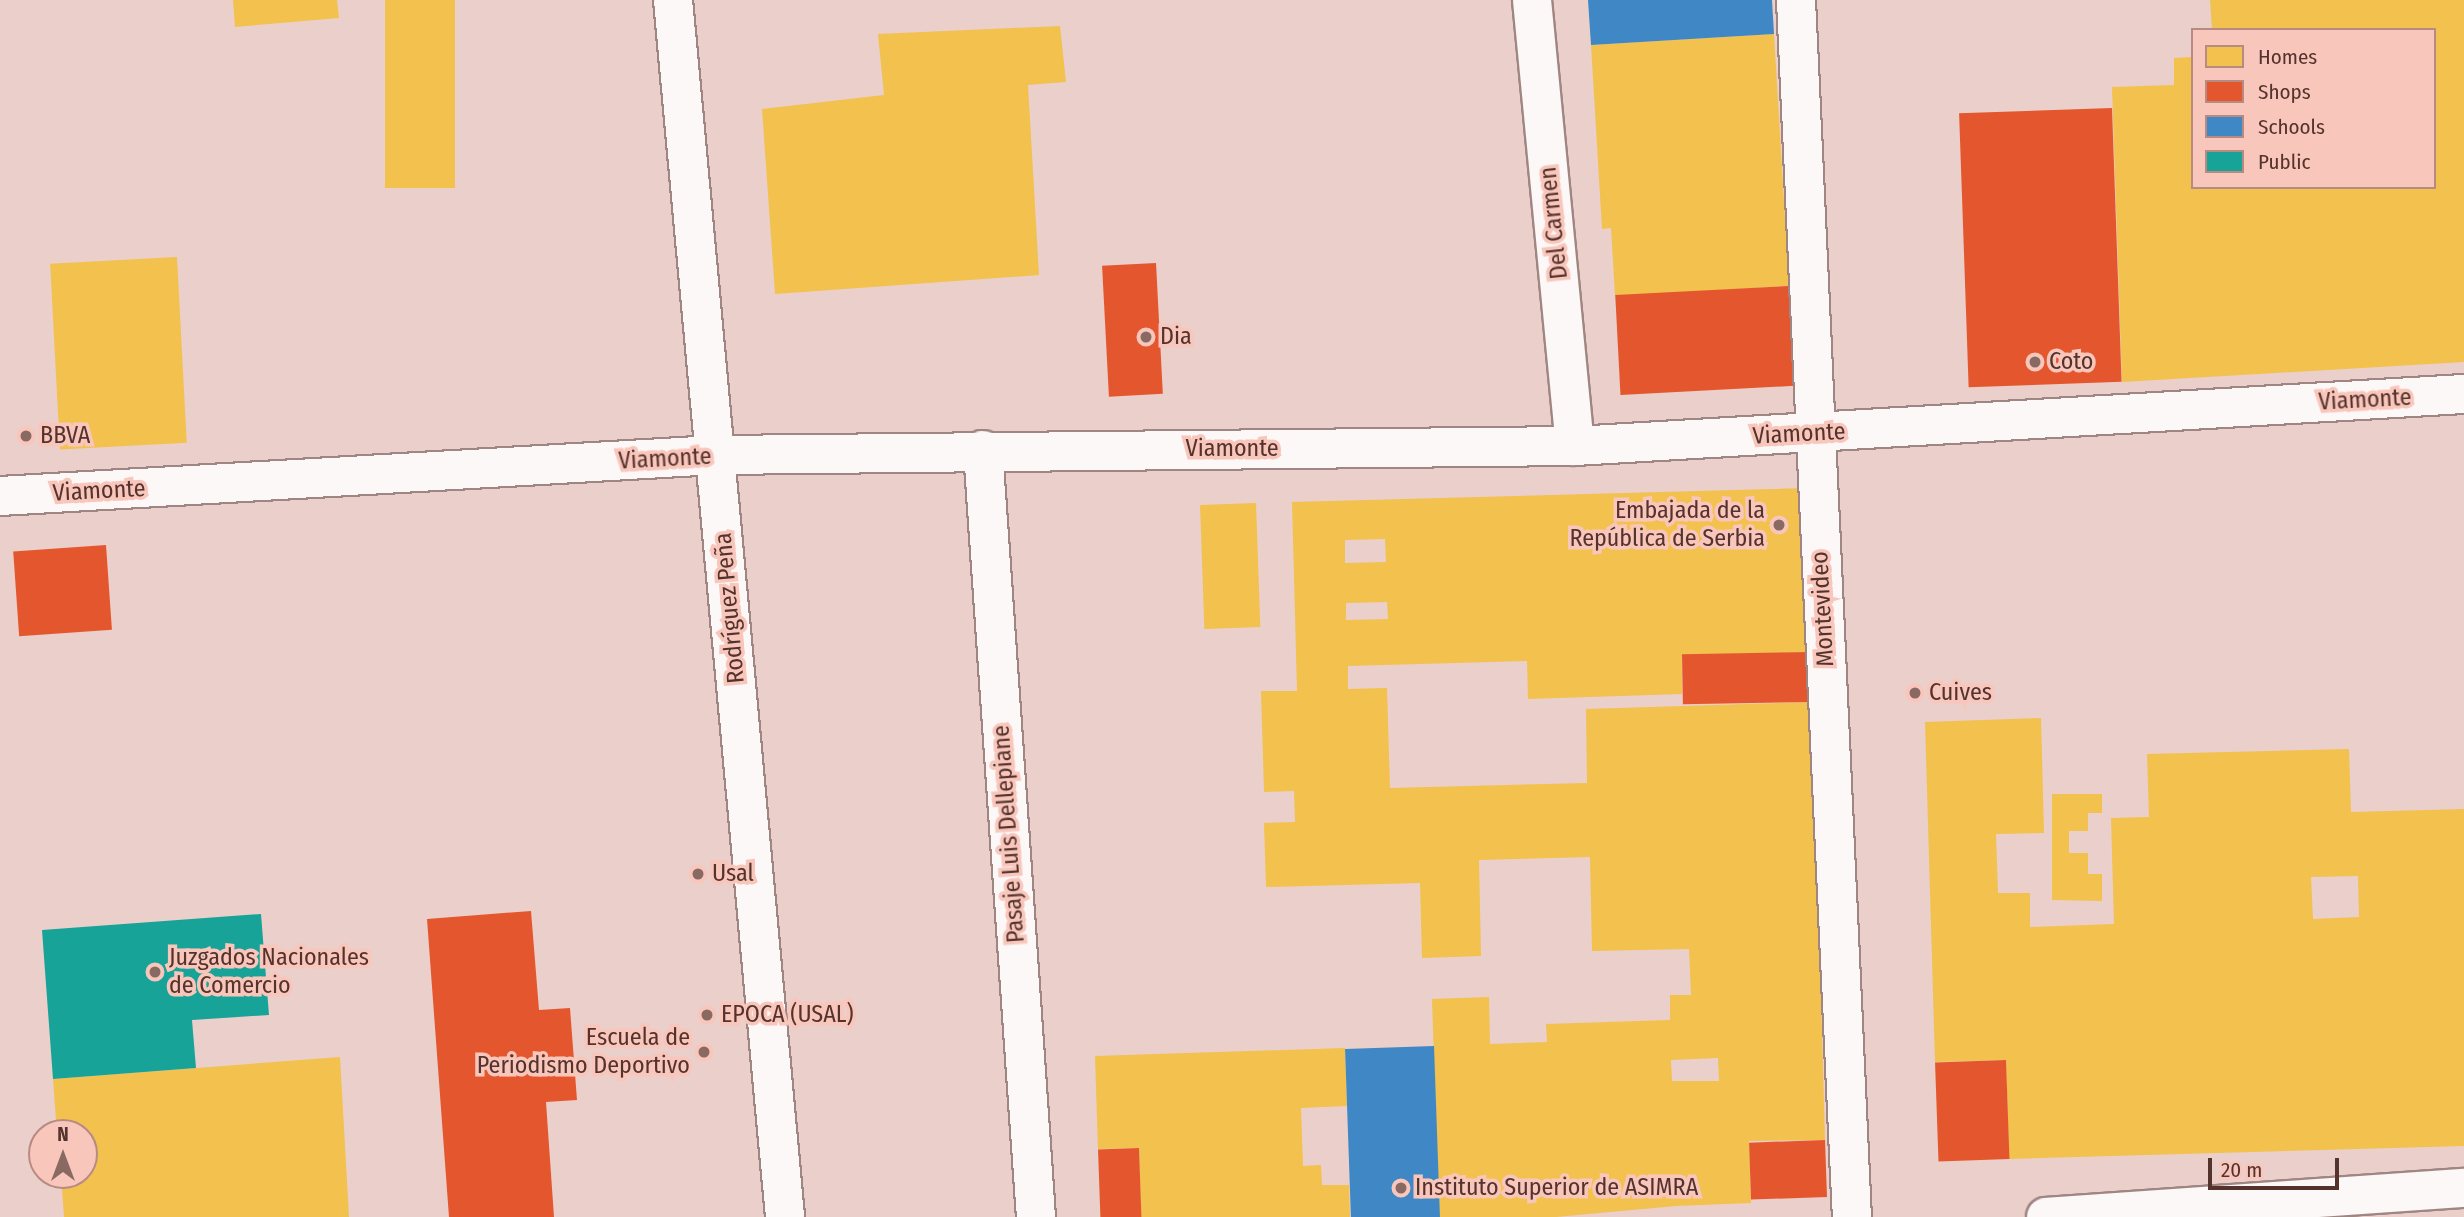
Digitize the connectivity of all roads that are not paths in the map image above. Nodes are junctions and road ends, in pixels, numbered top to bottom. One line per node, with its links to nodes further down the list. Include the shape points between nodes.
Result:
1 (673, 0): 8 (street, Rodríguez Peña)
2 (1532, 0): 6 (street, Del Carmen)
3 (1796, 0): 5 (street, Montevideo)
4 (2464, 394): 5 (street, Viamonte)
5 (1815, 433): 6 (street, Viamonte); 13 (street, Montevideo)
6 (1575, 446): 7 (street, Viamonte)
7 (983, 450): 8 (street, Viamonte); 12 (street, Pasaje Luis Dellepiane)
8 (716, 455): 9 (street, Viamonte); 11 (street, Rodríguez Peña)
9 (0, 496)
10 (2464, 1188): 14 (street)
11 (785, 1217)
12 (1036, 1217)
13 (1852, 1217)
14 (2046, 1217)

